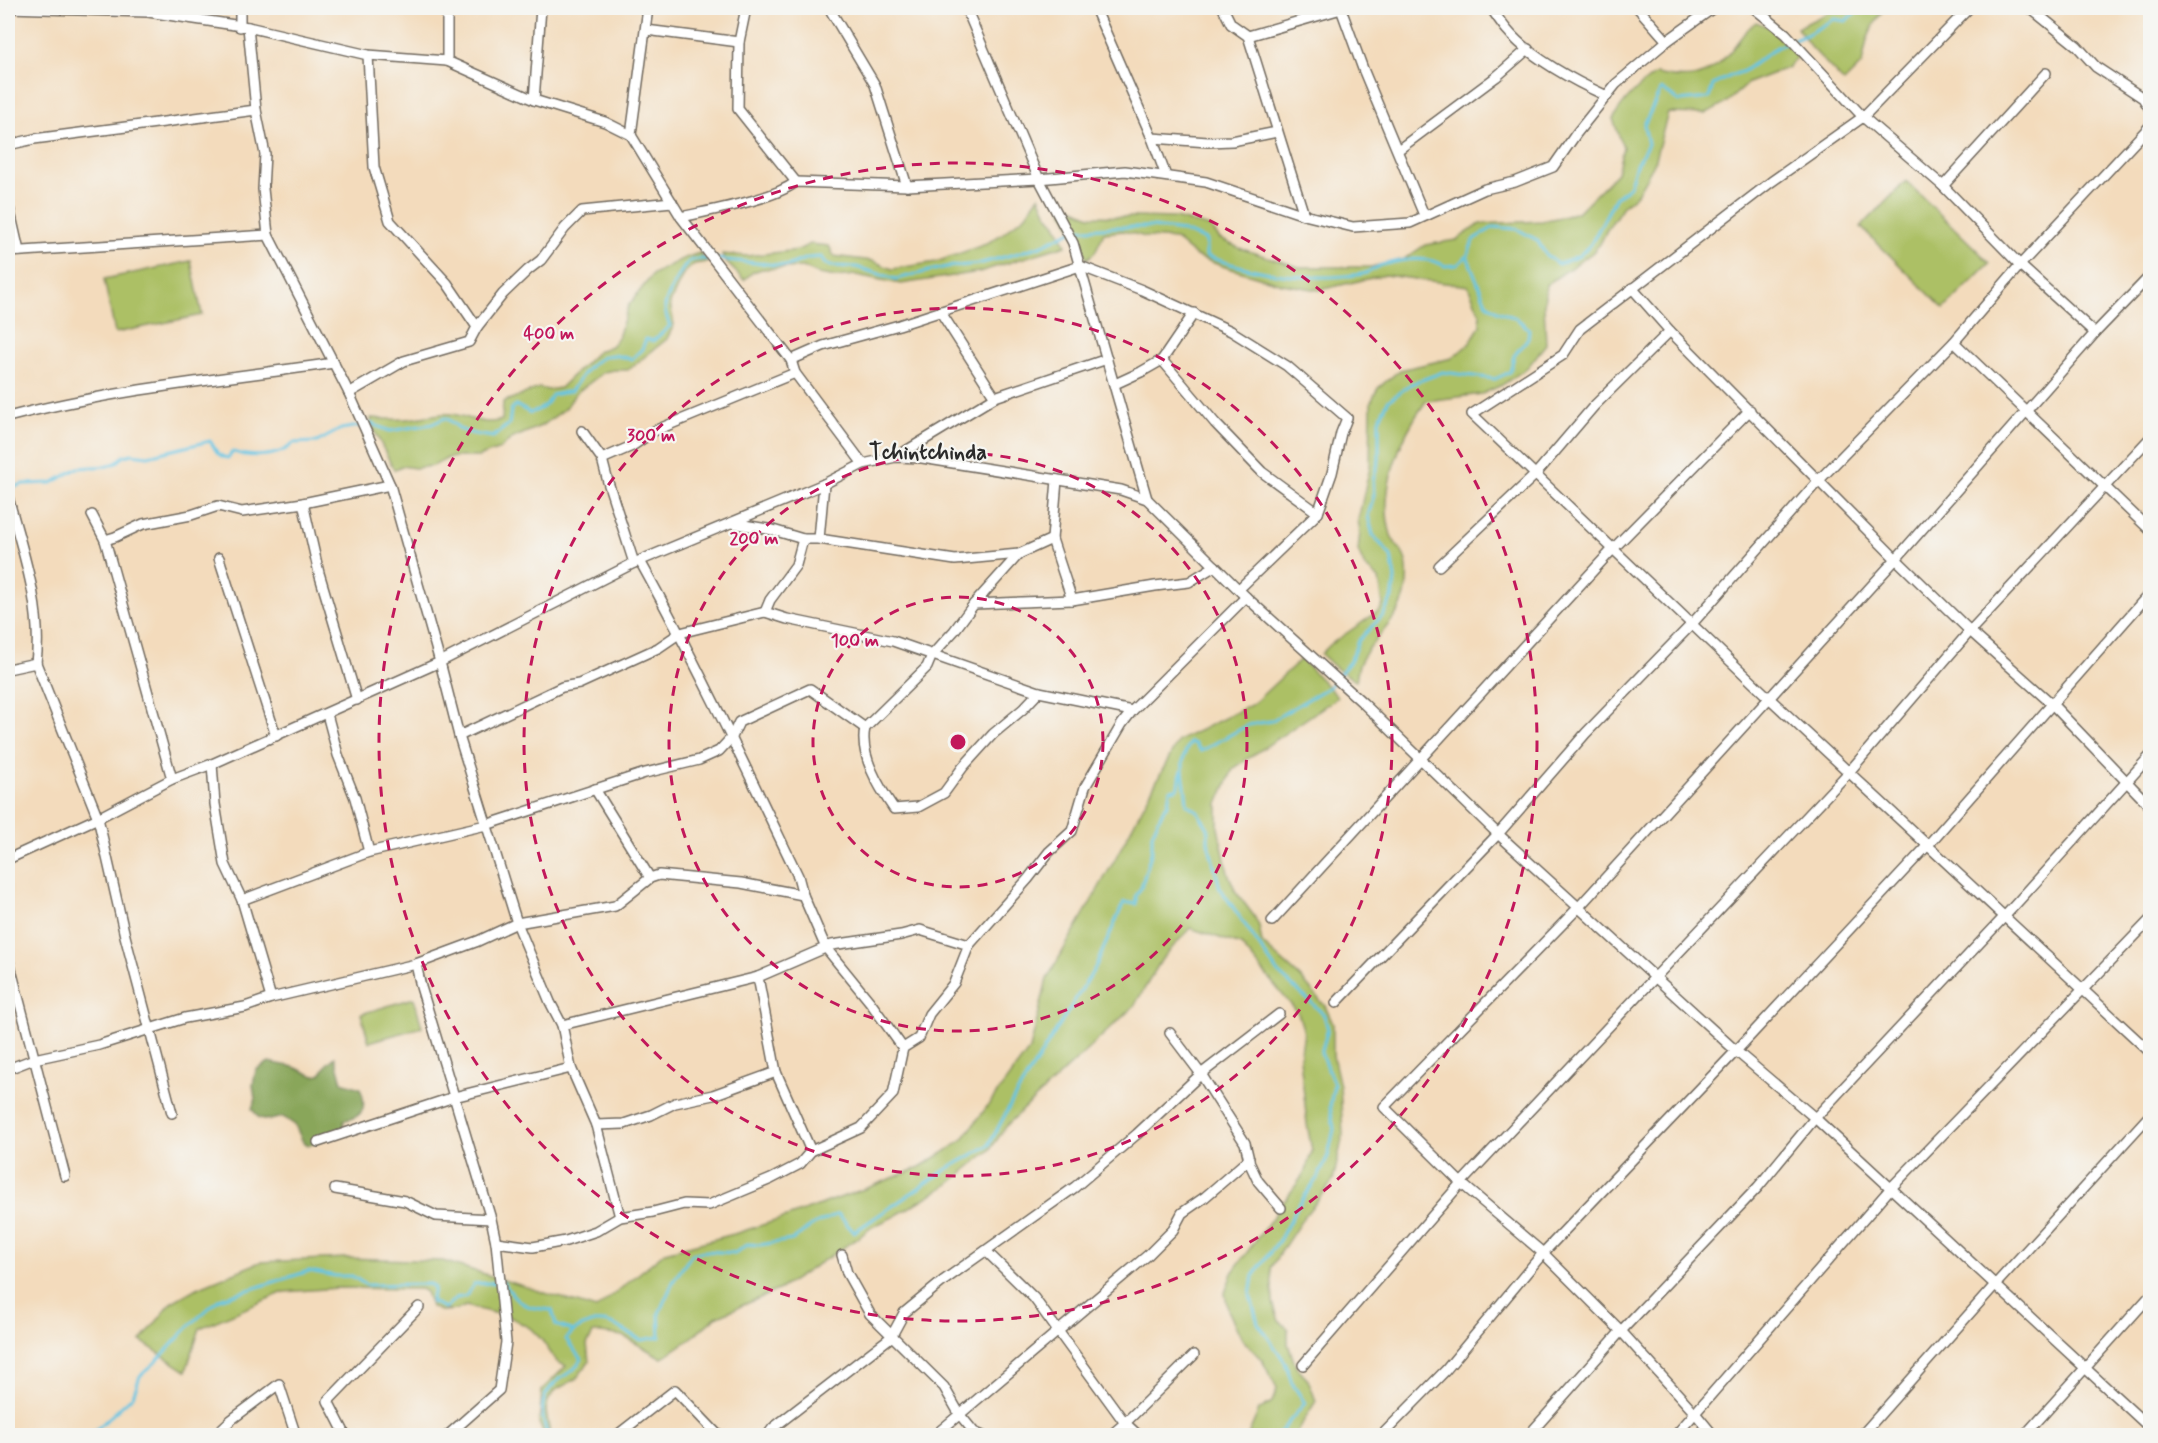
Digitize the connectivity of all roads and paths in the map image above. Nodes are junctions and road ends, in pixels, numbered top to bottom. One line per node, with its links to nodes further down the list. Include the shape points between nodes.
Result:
1 (8, 8): 2 (street)
2 (38, 8): 18 (street)
3 (240, 8): 19 (street)
4 (447, 8): 26 (street)
5 (542, 8): 29 (street)
6 (648, 8): 20 (street)
7 (746, 8): 23 (street)
8 (829, 8): 42 (street, via 875,85)
9 (966, 8): 40 (street)
10 (1095, 8): 36 (street)
11 (1223, 8): 21 (street, via 1231,24)
12 (1491, 8): 24 (street, via 1508,32)
13 (1638, 8): 22 (street)
14 (1713, 8): 22 (street)
15 (1754, 8): 32 (street, via 1786,34)
16 (1969, 8): 32 (street)
17 (2030, 8): 30 (street, via 2096,67 2143,98)
18 (148, 10): 19 (street)
19 (244, 27): 25 (street); 31 (street)
20 (646, 30): 23 (street); 35 (street)
21 (1248, 36): 34 (street); 38 (street, via 1341,9)
22 (1667, 41): 28 (street)
23 (739, 42): 41 (street, via 738,109)
24 (1528, 49): 28 (street, via 1577,82); 38 (street)
25 (368, 55): 26 (street); 58 (street, via 374,167 390,221 447,283)
26 (447, 62): 29 (street)
27 (2046, 73): 43 (street)
28 (1607, 96): 47 (street, via 1553,167 1485,189)
29 (534, 100): 35 (street, via 605,122)
30 (2151, 109)
31 (256, 110): 37 (street); 49 (street, via 265,154 263,189)
32 (1863, 117): 43 (street); 55 (street)
33 (2151, 126): 52 (street)
34 (1277, 132): 36 (street, via 1232,141); 46 (street)
35 (631, 135): 45 (street)
36 (1152, 138): 39 (street)
37 (8, 145)
38 (1398, 150): 47 (street)
39 (1167, 176): 40 (street, via 1125,171); 46 (street, via 1206,182)
40 (1039, 179): 42 (street); 53 (street)
41 (796, 182): 42 (street); 48 (street, via 786,189 729,207)
42 (907, 186)
43 (1944, 186): 52 (street)
44 (8, 202): 50 (street)
45 (672, 202): 48 (street); 58 (street, via 582,211 541,261 503,294)
46 (1304, 215): 47 (street, via 1353,227 1410,223)
47 (1424, 215)
48 (681, 217): 63 (street)
49 (268, 235): 50 (street); 65 (street)
50 (19, 251): 51 (street)
51 (8, 252)
52 (2020, 265): 60 (street); 61 (street)
53 (1080, 266): 56 (street); 57 (street); 62 (street)
54 (2151, 276): 60 (street)
55 (1632, 288): 59 (street); 78 (street, via 1580,329 1563,355 1472,414)
56 (940, 311): 63 (street, via 823,346); 69 (street)
57 (1194, 313): 64 (street); 87 (street, via 1287,366 1347,418)
58 (477, 327): 68 (street, via 469,342 404,361)
59 (1670, 331): 70 (street); 78 (street, via 1594,406)
60 (2096, 333): 71 (street)
61 (1954, 342): 71 (street); 80 (street)
62 (1107, 359): 67 (street); 69 (street)
63 (790, 360): 66 (street)
64 (1162, 360): 67 (street); 87 (street, via 1262,472)
65 (334, 363): 68 (street); 72 (street, via 122,392)
66 (795, 373): 76 (street, via 654,431); 77 (street)
67 (1114, 384): 85 (street)
68 (349, 393): 82 (street)
69 (995, 397): 75 (street)
70 (1750, 410): 80 (street); 95 (street)
71 (2026, 413): 83 (street); 98 (street)
72 (8, 417)
73 (582, 431): 76 (street)
74 (2151, 438): 83 (street)
75 (896, 457): 77 (street); 79 (street)
76 (602, 459): 99 (street)
77 (863, 464): 81 (street)
78 (1535, 475): 95 (street); 101 (street)
79 (1057, 480): 85 (street, via 1121,490); 93 (street)
80 (1819, 480): 98 (street); 107 (street)
81 (824, 484): 89 (street); 92 (street)
82 (390, 485): 86 (street); 111 (street)
83 (2104, 487): 90 (street); 108 (street)
84 (8, 497): 112 (street, via 32,590 39,639)
85 (1147, 499): 100 (street)
86 (303, 503): 94 (street, via 242,512 218,506 143,524); 116 (street, via 319,573)
87 (1318, 513): 102 (street)
88 (92, 515): 94 (street)
89 (732, 523): 91 (street); 99 (street)
90 (2151, 530)
91 (803, 539): 92 (street); 106 (street, via 796,565)
92 (819, 539): 96 (street, via 955,560)
93 (1052, 539): 96 (street); 104 (street)
94 (105, 540): 128 (street)
95 (1612, 550): 107 (street); 125 (street)
96 (1020, 554): 105 (street)
97 (219, 558): 121 (street)
98 (1896, 559): 108 (street); 115 (street)
99 (637, 562): 109 (street); 111 (street)
100 (1215, 566): 102 (street); 104 (street, via 1189,582)
101 (1439, 566)
102 (1242, 593): 118 (street); 125 (street)
103 (2151, 593): 117 (street)
104 (1072, 600): 105 (street)
105 (974, 604): 110 (street)
106 (765, 612): 109 (street); 110 (street, via 893,641)
107 (1691, 625): 115 (street); 134 (street, via 1586,733)
108 (1970, 631): 117 (street); 127 (street)
109 (680, 633): 122 (street, via 658,648 579,684 562,687); 123 (street)
110 (932, 655): 114 (street); 120 (street, via 927,667)
111 (440, 662): 116 (street); 122 (street)
112 (36, 663): 113 (street); 132 (street)
113 (8, 669)
114 (1039, 692): 118 (street); 120 (street, via 993,734 944,793 918,807 894,809 869,760 862,738)
115 (1769, 698): 127 (street); 141 (street)
116 (357, 700): 119 (street)
117 (2052, 704): 129 (street); 135 (street)
118 (1132, 711): 146 (street, via 1085,788 1072,831)
119 (327, 714): 121 (street); 136 (street)
120 (865, 728): 123 (street, via 810,689 739,722)
121 (276, 736): 126 (street)
122 (459, 736): 133 (street)
123 (732, 737): 130 (street, via 719,752 699,760); 139 (street, via 798,876)
124 (2151, 756): 129 (street)
125 (1421, 758): 134 (street); 144 (street)
126 (212, 764): 128 (street); 140 (street, via 225,864)
127 (1849, 772): 135 (street); 151 (street)
128 (172, 779): 132 (street)
129 (2127, 782): 131 (street); 142 (street)
130 (595, 789): 133 (street); 138 (street)
131 (2151, 806)
132 (98, 818): 137 (street); 157 (street)
133 (486, 825): 136 (street); 145 (street)
134 (1498, 834): 141 (street); 154 (street)
135 (1928, 845): 142 (street); 160 (street)
136 (369, 852): 140 (street)
137 (8, 859)
138 (650, 878): 139 (street, via 659,875 741,883); 145 (street, via 615,906)
139 (803, 895): 147 (street)
140 (242, 900): 153 (street)
141 (1578, 908): 151 (street); 176 (street, via 1384,1107)
142 (2005, 916): 152 (street); 170 (street)
143 (2150, 919): 152 (street)
144 (1272, 921)
145 (517, 924): 149 (street); 156 (street)
146 (969, 945): 147 (street, via 920,930); 159 (street, via 954,983 929,1014 919,1038)
147 (826, 948): 150 (street); 159 (street)
148 (8, 958): 162 (street)
149 (416, 964): 153 (street); 167 (street)
150 (758, 977): 156 (street); 165 (street)
151 (1656, 977): 160 (street); 176 (street)
152 (2085, 990): 161 (street); 178 (street)
153 (271, 998): 157 (street)
154 (1336, 1003)
155 (1279, 1014): 166 (street)
156 (562, 1024): 163 (street)
157 (150, 1029): 162 (street); 168 (street)
158 (1170, 1033): 166 (street)
159 (903, 1048): 173 (street, via 893,1094 861,1128)
160 (1736, 1051): 170 (street); 184 (street)
161 (2151, 1052)
162 (34, 1059): 164 (street); 175 (street)
163 (572, 1068): 167 (street); 171 (street)
164 (8, 1069)
165 (776, 1072): 171 (street, via 713,1095 675,1103 624,1124); 173 (street)
166 (1201, 1074): 174 (street, via 1245,1143); 183 (street, via 1075,1187)
167 (454, 1097): 172 (street); 181 (street)
168 (172, 1113)
169 (2151, 1115): 186 (street)
170 (1815, 1118): 178 (street); 189 (street, via 1758,1187)
171 (596, 1125): 180 (street)
172 (318, 1142)
173 (811, 1151): 180 (street, via 800,1164 709,1205 684,1204)
174 (1249, 1159): 179 (street, via 1258,1181); 190 (street, via 1182,1213 1173,1230 1148,1255)
175 (65, 1176)
176 (1461, 1184): 184 (street); 193 (street)
177 (334, 1189): 181 (street, via 405,1201 436,1215)
178 (1890, 1189): 186 (street); 195 (street)
179 (1281, 1208)
180 (620, 1216): 182 (street, via 596,1232 566,1241 532,1246)
181 (491, 1219): 182 (street)
182 (496, 1242): 202 (street, via 506,1342 499,1390)
183 (986, 1251): 190 (street, via 1034,1298); 191 (street, via 904,1313)
184 (1543, 1254): 189 (street); 210 (street, via 1445,1371)
185 (842, 1255): 191 (street, via 847,1273 870,1314)
186 (1994, 1286): 194 (street); 214 (street)
187 (2151, 1296): 194 (street)
188 (419, 1307): 201 (street, via 328,1401)
189 (1621, 1331): 195 (street); 211 (street)
190 (1057, 1332): 196 (street); 197 (street)
191 (891, 1337): 196 (street, via 944,1387); 205 (street)
192 (1194, 1355): 197 (street)
193 (1303, 1365)
194 (2084, 1368): 198 (street); 215 (street)
195 (1695, 1413): 212 (street); 213 (street)
196 (960, 1415): 206 (street); 207 (street, via 974,1432)
197 (1125, 1423): 208 (street); 209 (street)
198 (2151, 1428)
199 (214, 1436): 200 (street, via 279,1383)
200 (296, 1436)
201 (346, 1436)
202 (447, 1436)
203 (616, 1436): 204 (street, via 675,1390)
204 (719, 1436)
205 (767, 1436)
206 (934, 1436)
207 (983, 1436)
208 (1110, 1436)
209 (1139, 1436)
210 (1381, 1436)
211 (1528, 1436)
212 (1675, 1436)
213 (1714, 1436)
214 (1862, 1436)
215 (2024, 1436)

